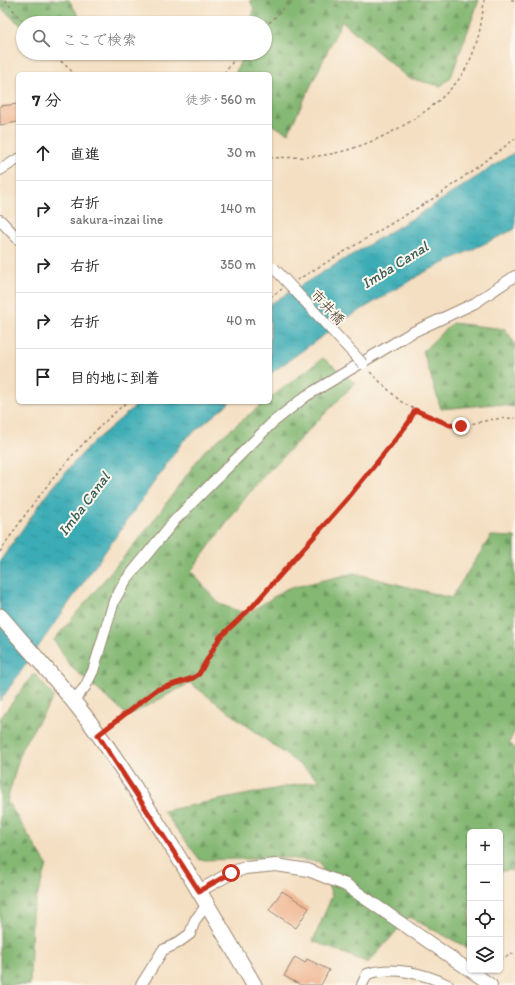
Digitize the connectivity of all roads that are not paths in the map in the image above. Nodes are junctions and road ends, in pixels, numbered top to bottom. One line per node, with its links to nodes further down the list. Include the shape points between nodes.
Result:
1 (16, 160): 2 (street)
2 (0, 170)
3 (0, 220): 4 (street)
4 (16, 237)
5 (272, 266): 7 (street, 市井橋, bridge)
6 (515, 276): 9 (street, via 475,302 411,333 306,396 272,423 175,520 126,580 114,601 93,671 85,687)
7 (363, 364)
8 (0, 616): 9 (main road)
9 (73, 701): 10 (main road, via 98,735)
10 (199, 891): 11 (main road); 16 (street, via 245,868 276,865 308,870 346,885)
11 (207, 905): 12 (street, via 195,920 190,934 163,950); 13 (main road)
12 (141, 985)
13 (254, 985)
14 (362, 985): 15 (street, via 367,974 377,971 405,971 437,979)
15 (448, 985)
16 (491, 985)

